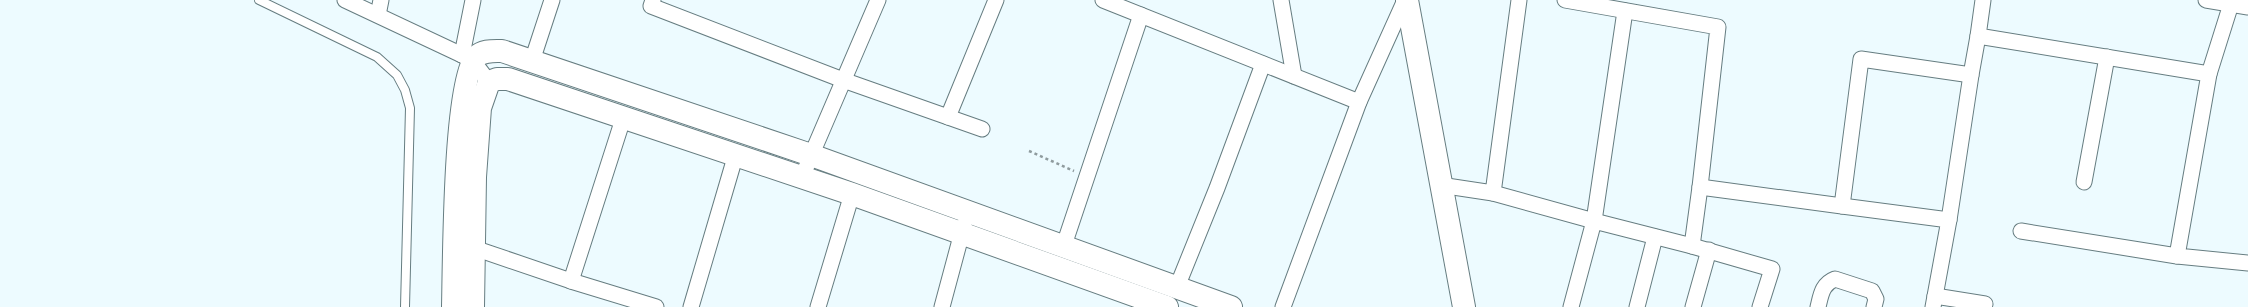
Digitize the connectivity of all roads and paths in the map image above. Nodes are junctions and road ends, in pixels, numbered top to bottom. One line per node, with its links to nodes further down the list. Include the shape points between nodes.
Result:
1 (259, 0): 62 (lane, via 376,57 397,75 405,90 410,108)
2 (345, 0): 19 (street)
3 (381, 0): 19 (street)
4 (473, 0): 23 (street)
5 (552, 0): 24 (street)
6 (653, 0): 29 (street, via 651,6)
7 (878, 0): 29 (street)
8 (996, 0): 32 (street)
9 (1103, 0): 20 (street)
10 (1281, 0): 28 (street)
11 (1406, 0): 31 (street); 41 (street)
12 (1519, 0): 43 (street)
13 (1565, 0): 18 (street)
14 (1983, 0): 21 (street)
15 (2206, 0): 16 (street)
16 (2231, 4): 17 (street); 26 (street)
17 (2248, 7)
18 (1625, 11): 42 (street, via 1718,27); 48 (street)
19 (378, 15): 23 (street)
20 (1141, 15): 25 (street); 38 (street)
21 (1978, 36): 22 (street); 27 (street)
22 (2107, 57): 26 (street); 40 (street)
23 (468, 58): 24 (street, via 486,51 502,51); 30 (street); 63 (street, via 457,170)
24 (532, 61): 37 (street)
25 (1263, 64): 28 (street); 59 (street, via 1217,188)
26 (2209, 74): 56 (street)
27 (1971, 75): 45 (street, via 1860,59); 47 (street)
28 (1294, 76): 31 (street)
29 (844, 80): 32 (street); 37 (street)
30 (489, 82): 33 (street, via 497,79 508,80); 54 (street, via 480,108 475,177)
31 (1359, 102): 71 (street)
32 (948, 117): 34 (street)
33 (623, 119): 36 (street); 58 (street)
34 (982, 129)
35 (1029, 151): 38 (path)
36 (736, 154): 39 (street); 66 (street)
37 (811, 155): 39 (street); 46 (street)
38 (1086, 176): 52 (street)
39 (802, 177): 44 (street)
40 (2084, 182)
41 (1440, 186): 43 (street); 72 (street)
42 (1700, 187): 45 (street); 53 (street)
43 (1493, 193): 48 (street)
44 (852, 194): 50 (street); 67 (street)
45 (1842, 206): 47 (street)
46 (968, 211): 50 (street); 52 (street)
47 (1949, 220): 60 (street)
48 (1594, 222): 51 (street); 73 (street)
49 (2021, 232): 56 (street)
50 (962, 233): 68 (street); 69 (street)
51 (1655, 237): 53 (street); 74 (street)
52 (1064, 245): 59 (street)
53 (1692, 246): 55 (street)
54 (474, 248): 58 (street); 64 (street)
55 (1709, 250): 75 (street); 76 (street, via 1772,269)
56 (2177, 256): 57 (street)
57 (2248, 263)
58 (571, 281): 65 (street)
59 (1176, 288): 70 (street)
60 (1934, 302): 61 (street)
61 (1986, 304)
62 (405, 307)
63 (453, 307)
64 (473, 307)
65 (656, 307)
66 (691, 307)
67 (818, 307)
68 (942, 307)
69 (1167, 307)
70 (1231, 307)
71 (1283, 307)
72 (1464, 307)
73 (1571, 307)
74 (1637, 307)
75 (1694, 307)
76 (1760, 307)
77 (1818, 307): 78 (street, via 1822,289 1835,279 1872,291 1876,298)
78 (1874, 307)

